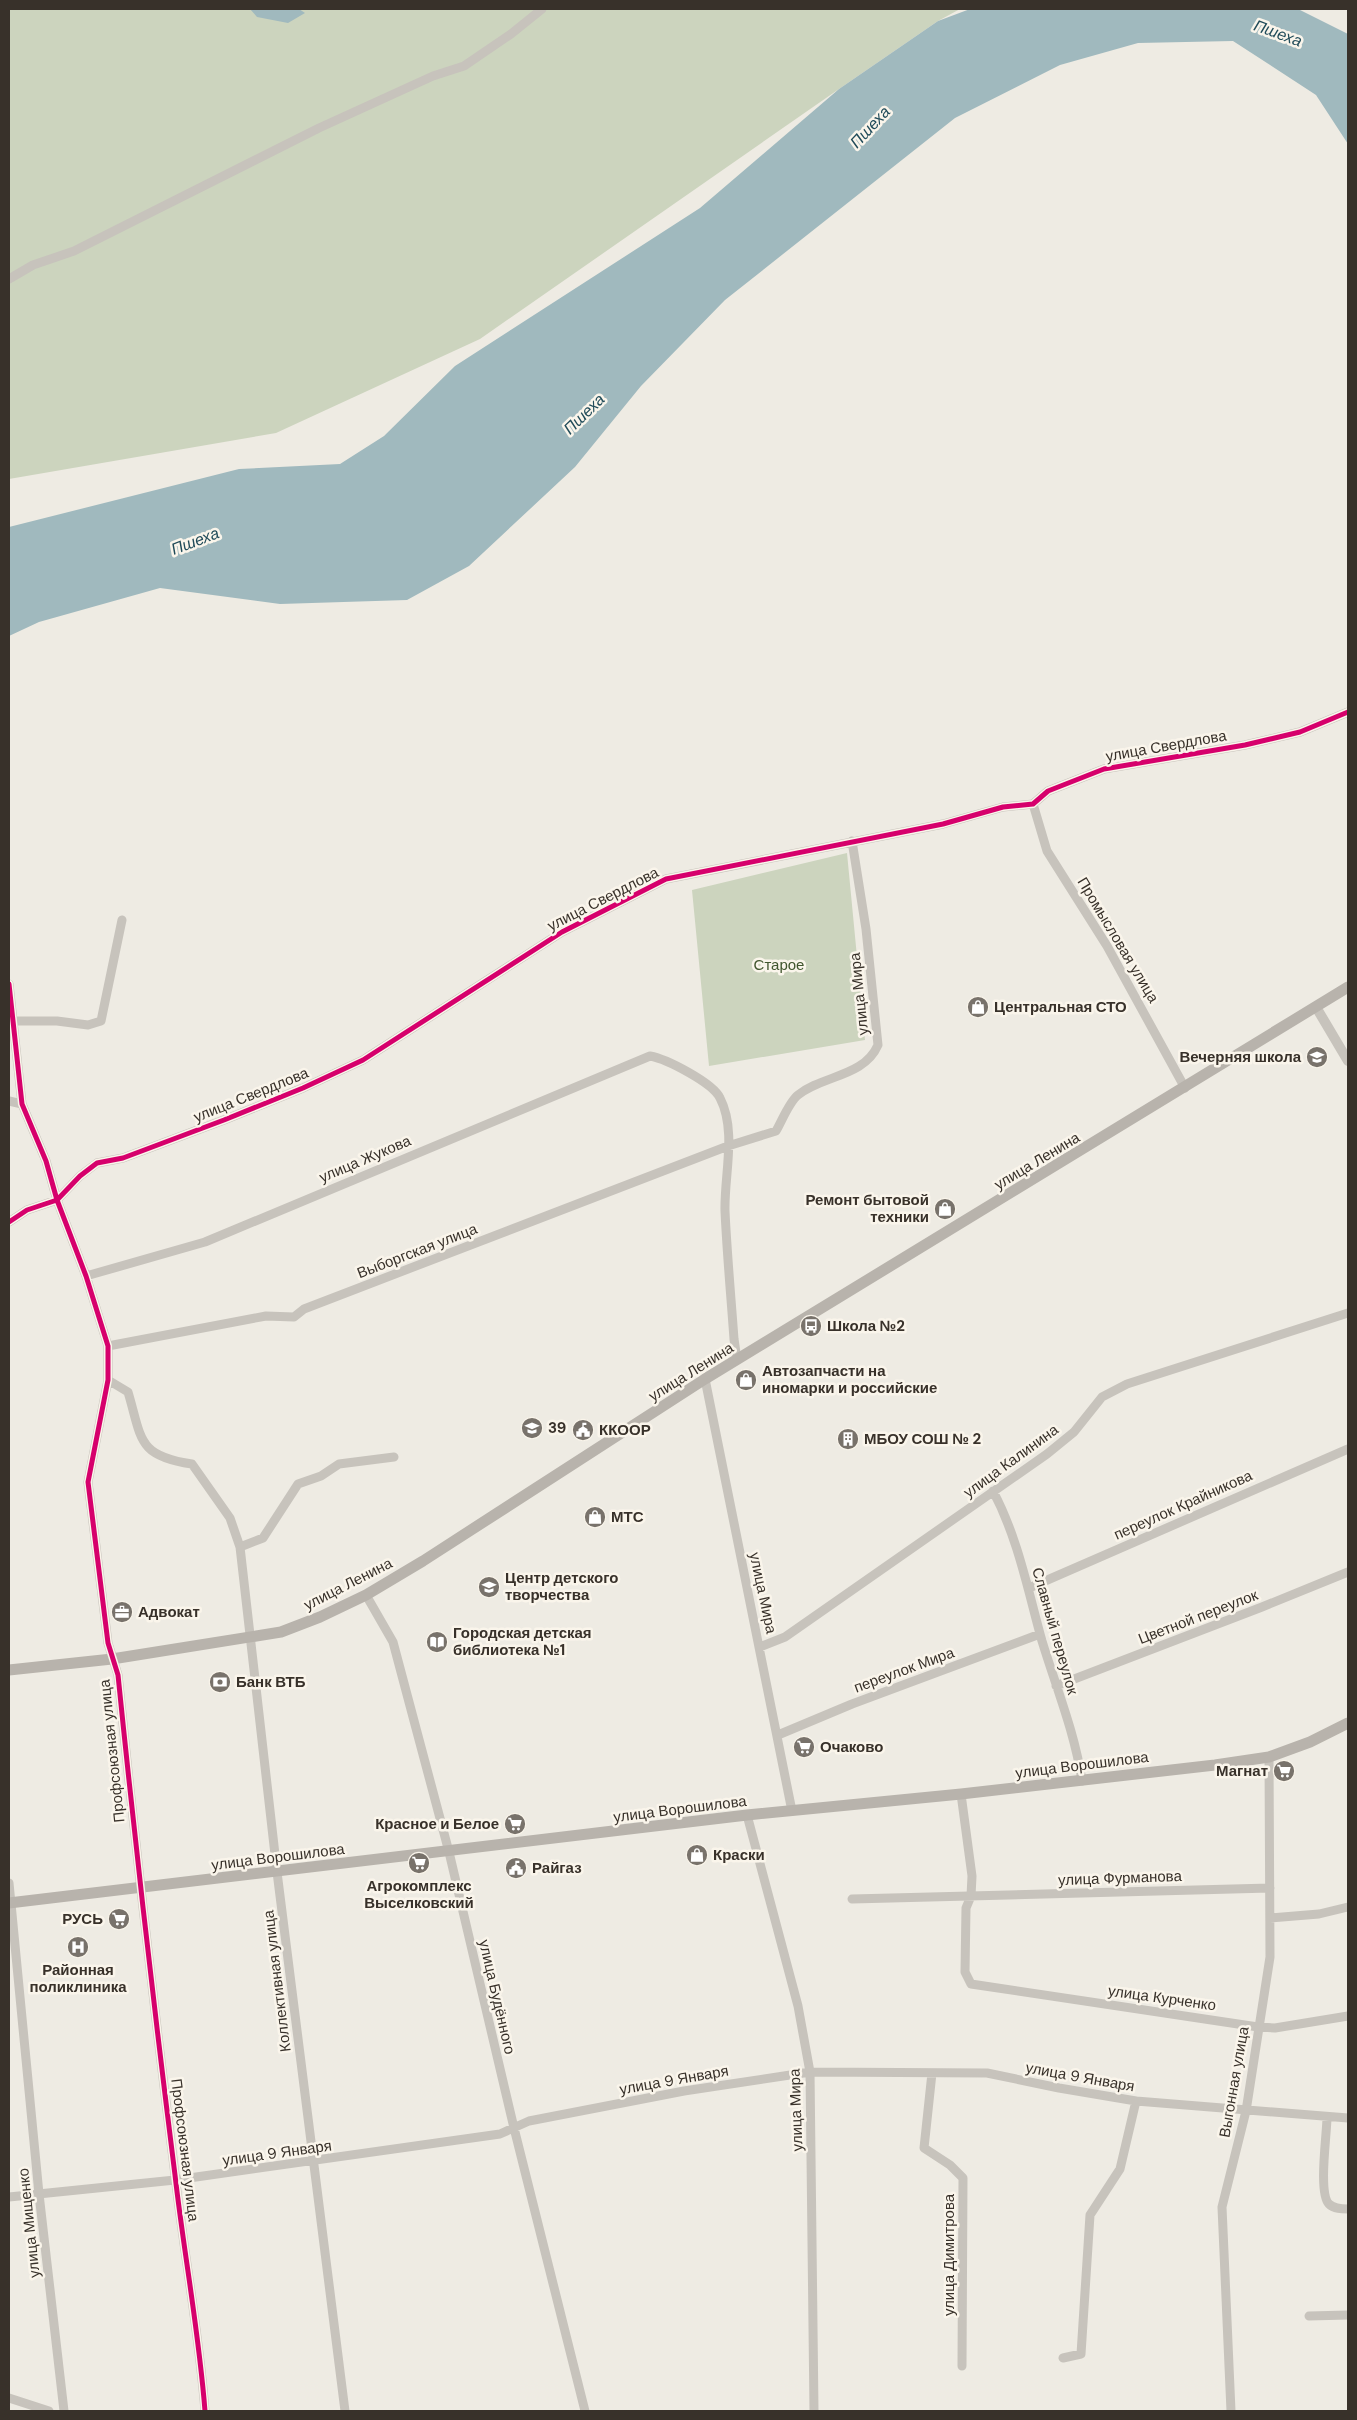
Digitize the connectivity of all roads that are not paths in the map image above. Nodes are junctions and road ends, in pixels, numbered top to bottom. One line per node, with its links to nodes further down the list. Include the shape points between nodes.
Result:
1 (542, 9): 2 (street, via 464,66 433,76 354,112 74,251 33,265)
2 (9, 279)
3 (1348, 712): 4 (street, улица Свердлова, via 1300,732 1245,745 1104,769 1048,791)
4 (1033, 804): 5 (street, улица Свердлова, via 1003,806 943,824); 12 (street, Промысловая улица, via 1046,851 1107,946)
5 (852, 841): 15 (street, улица Мира, via 866,929 878,1045 873,1056 851,1071 797,1095 776,1132); 16 (street, улица Свердлова, via 666,879 562,932 363,1060 224,1120 123,1158 97,1163)
6 (122, 920): 10 (street, via 102,1021 88,1025)
7 (9, 984): 10 (street, Профсоюзная улица)
8 (1348, 987): 9 (main road, улица Ленина)
9 (1316, 1007): 11 (street); 12 (main road, улица Ленина)
10 (13, 1021): 14 (street, Профсоюзная улица)
11 (1348, 1061)
12 (1185, 1088): 21 (main road, улица Ленина)
13 (9, 1101): 14 (street)
14 (22, 1104): 16 (street, Профсоюзная улица, via 46,1161)
15 (728, 1146): 18 (street, улица Жукова, via 726,1110 719,1096 664,1058 650,1056 204,1242); 20 (street, Выборгская улица, via 304,1309 294,1317 266,1316); 21 (street, via 725,1209)
16 (57, 1200): 17 (street, улица Свердлова, via 27,1210); 18 (street, Профсоюзная улица)
17 (9, 1222)
18 (86, 1276): 20 (street, Профсоюзная улица)
19 (1348, 1313): 26 (street, улица Калинина, via 1127,1384 1102,1397 1074,1432)
20 (108, 1346): 23 (street, Профсоюзная улица)
21 (737, 1360): 22 (main road, улица Ленина)
22 (705, 1379): 30 (main road, улица Ленина); 33 (street, улица Мира)
23 (108, 1380): 27 (street, Коллективная улица, via 128,1392 142,1440 153,1453 192,1464 230,1518); 34 (street, Профсоюзная улица, via 88,1482)
24 (1348, 1449): 29 (street, переулок Крайникова)
25 (394, 1457): 27 (street, via 340,1464 321,1476 298,1484 263,1538)
26 (993, 1491): 29 (street, Славный переулок); 33 (street, улица Калинина, via 785,1637)
27 (240, 1547): 32 (street, Коллективная улица)
28 (1348, 1572): 36 (street, Цветной переулок)
29 (1029, 1588): 31 (street, Славный переулок)
30 (366, 1595): 32 (main road, улица Ленина, via 281,1632); 44 (street, улица Будённого, via 393,1642)
31 (1040, 1634): 36 (street, Славный переулок); 38 (street, переулок Мира)
32 (249, 1638): 34 (main road, улица Ленина); 45 (street, Коллективная улица)
33 (760, 1647): 38 (street, улица Мира)
34 (112, 1659): 35 (main road, улица Ленина); 47 (street, Профсоюзная улица, via 118,1675)
35 (9, 1670)
36 (1056, 1686): 40 (street, Славный переулок, via 1078,1755)
37 (1348, 1723): 39 (main road, улица Ворошилова)
38 (778, 1735): 42 (street, улица Мира)
39 (1269, 1757): 40 (main road, улица Ворошилова); 48 (street, Выгонная улица)
40 (1082, 1781): 41 (main road, улица Ворошилова)
41 (961, 1794): 42 (main road, улица Ворошилова); 49 (street, via 972,1876)
42 (792, 1812): 43 (main road, улица Ворошилова)
43 (748, 1816): 44 (main road, улица Ворошилова); 56 (street, улица Мира, via 798,2006)
44 (449, 1852): 45 (main road, улица Ворошилова); 62 (street, улица Будённого)
45 (277, 1872): 47 (main road, улица Ворошилова); 63 (street, Коллективная улица)
46 (9, 1883): 51 (street, улица Мищенко)
47 (139, 1888): 51 (main road, улица Ворошилова); 64 (street, Профсоюзная улица)
48 (1270, 1888): 49 (street, улица Фурманова); 53 (street, Выгонная улица)
49 (971, 1896): 50 (street, улица Фурманова); 55 (street, улица Курченко, via 966,1908 965,1972 971,1984)
50 (852, 1899)
51 (10, 1903): 65 (street, улица Мищенко)
52 (1348, 1907): 53 (street, via 1319,1914)
53 (1270, 1918): 55 (street, Выгонная улица, via 1270,1957)
54 (1348, 2016): 55 (street, улица Курченко, via 1275,2028)
55 (1258, 2026): 59 (street, Выгонная улица)
56 (810, 2072): 57 (street, улица 9 Января); 62 (street, улица 9 Января, via 684,2091 530,2121); 78 (street, улица Мира)
57 (932, 2073): 58 (street, улица 9 Января, via 987,2073); 71 (street, улица Димитрова, via 924,2148 963,2178)
58 (1136, 2101): 59 (street, улица 9 Января); 70 (street, via 1120,2169 1090,2216 1081,2354)
59 (1246, 2111): 60 (street, улица 9 Января); 79 (street, Выгонная улица, via 1222,2208)
60 (1328, 2117): 61 (street, улица 9 Января); 67 (street, via 1324,2192 1329,2204)
61 (1348, 2118)
62 (514, 2128): 63 (street, улица 9 Января, via 500,2134); 77 (street, улица Будённого)
63 (312, 2162): 64 (street, улица 9 Января); 76 (street, Коллективная улица)
64 (175, 2180): 65 (street, улица 9 Января); 75 (street, Профсоюзная улица, via 201,2360)
65 (39, 2194): 66 (street, улица 9 Января); 74 (street, улица Мищенко)
66 (9, 2197)
67 (1348, 2209)
68 (1348, 2315): 69 (street)
69 (1309, 2316)
70 (1063, 2358)
71 (962, 2366)
72 (9, 2398): 73 (street)
73 (49, 2411)
74 (64, 2411)
75 (205, 2411)
76 (345, 2411)
77 (585, 2411)
78 (814, 2411)
79 (1231, 2411)

